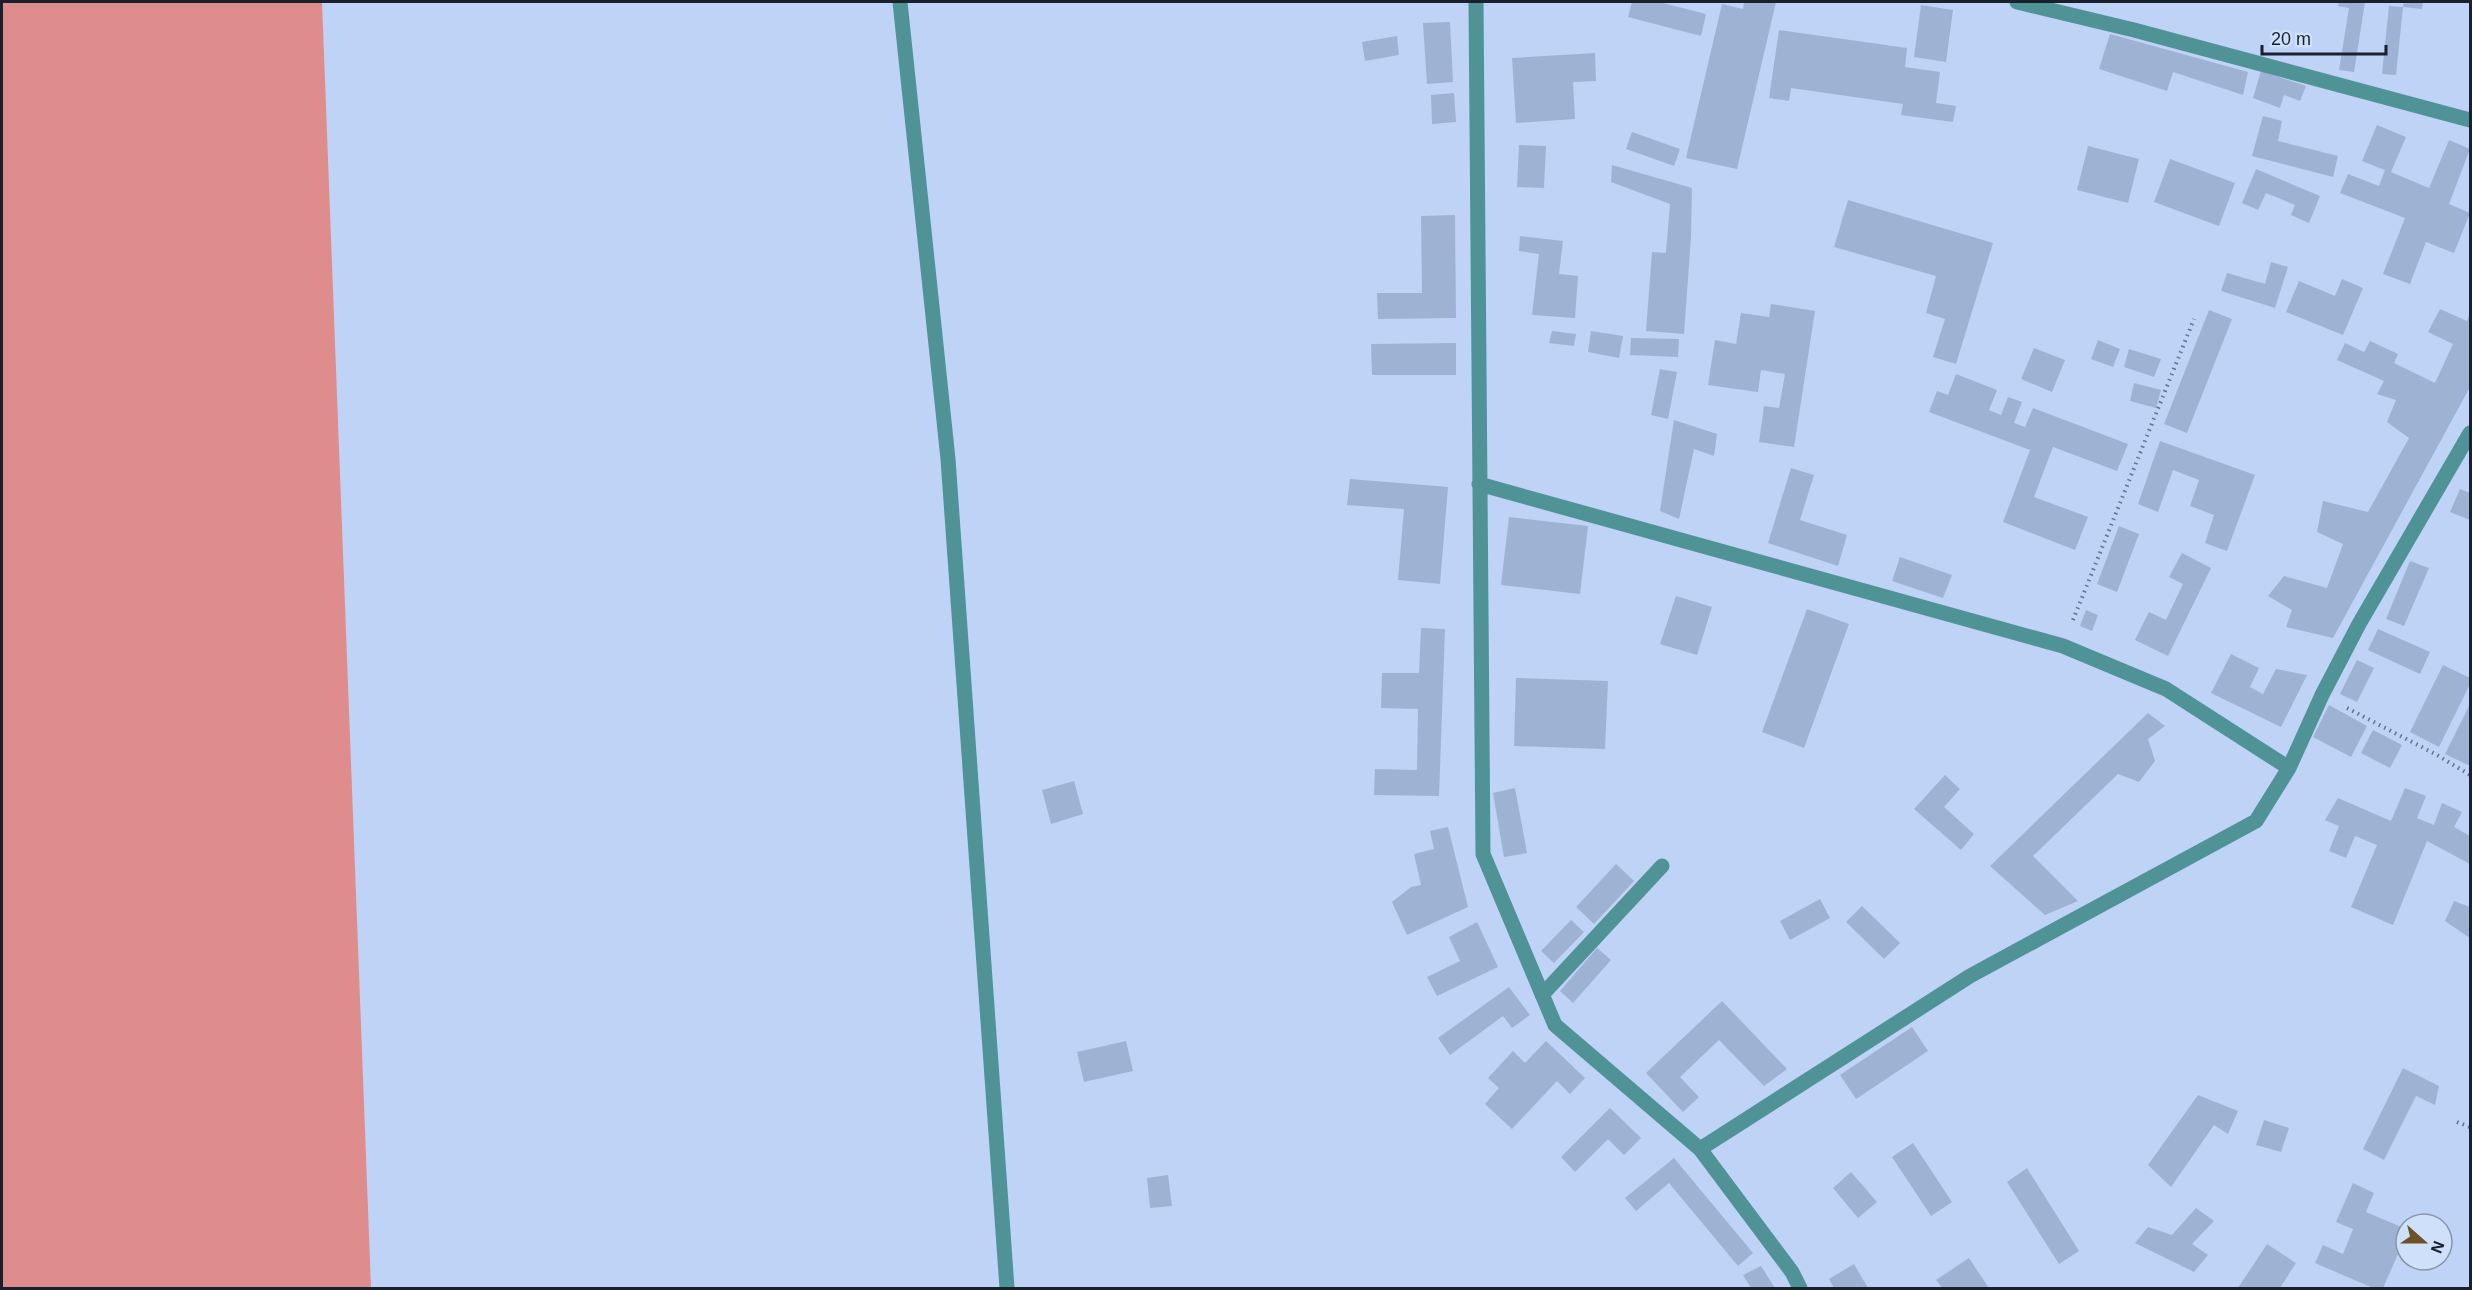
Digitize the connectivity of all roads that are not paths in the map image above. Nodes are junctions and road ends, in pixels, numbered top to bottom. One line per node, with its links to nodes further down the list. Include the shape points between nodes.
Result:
1 (900, 2): 11 (street, via 948,459)
2 (1476, 2): 6 (street)
3 (2017, 2): 4 (street)
4 (2470, 120)
5 (2470, 432): 7 (street, via 2359,624)
6 (1479, 484): 7 (street, via 2063,646 2166,689); 9 (street, via 1484,854)
7 (2289, 768): 10 (street, via 2256,822 1970,976)
8 (1662, 866): 9 (street)
9 (1542, 995): 10 (street, via 1555,1025)
10 (1700, 1149): 12 (street)
11 (1007, 1288)
12 (1800, 1288)

